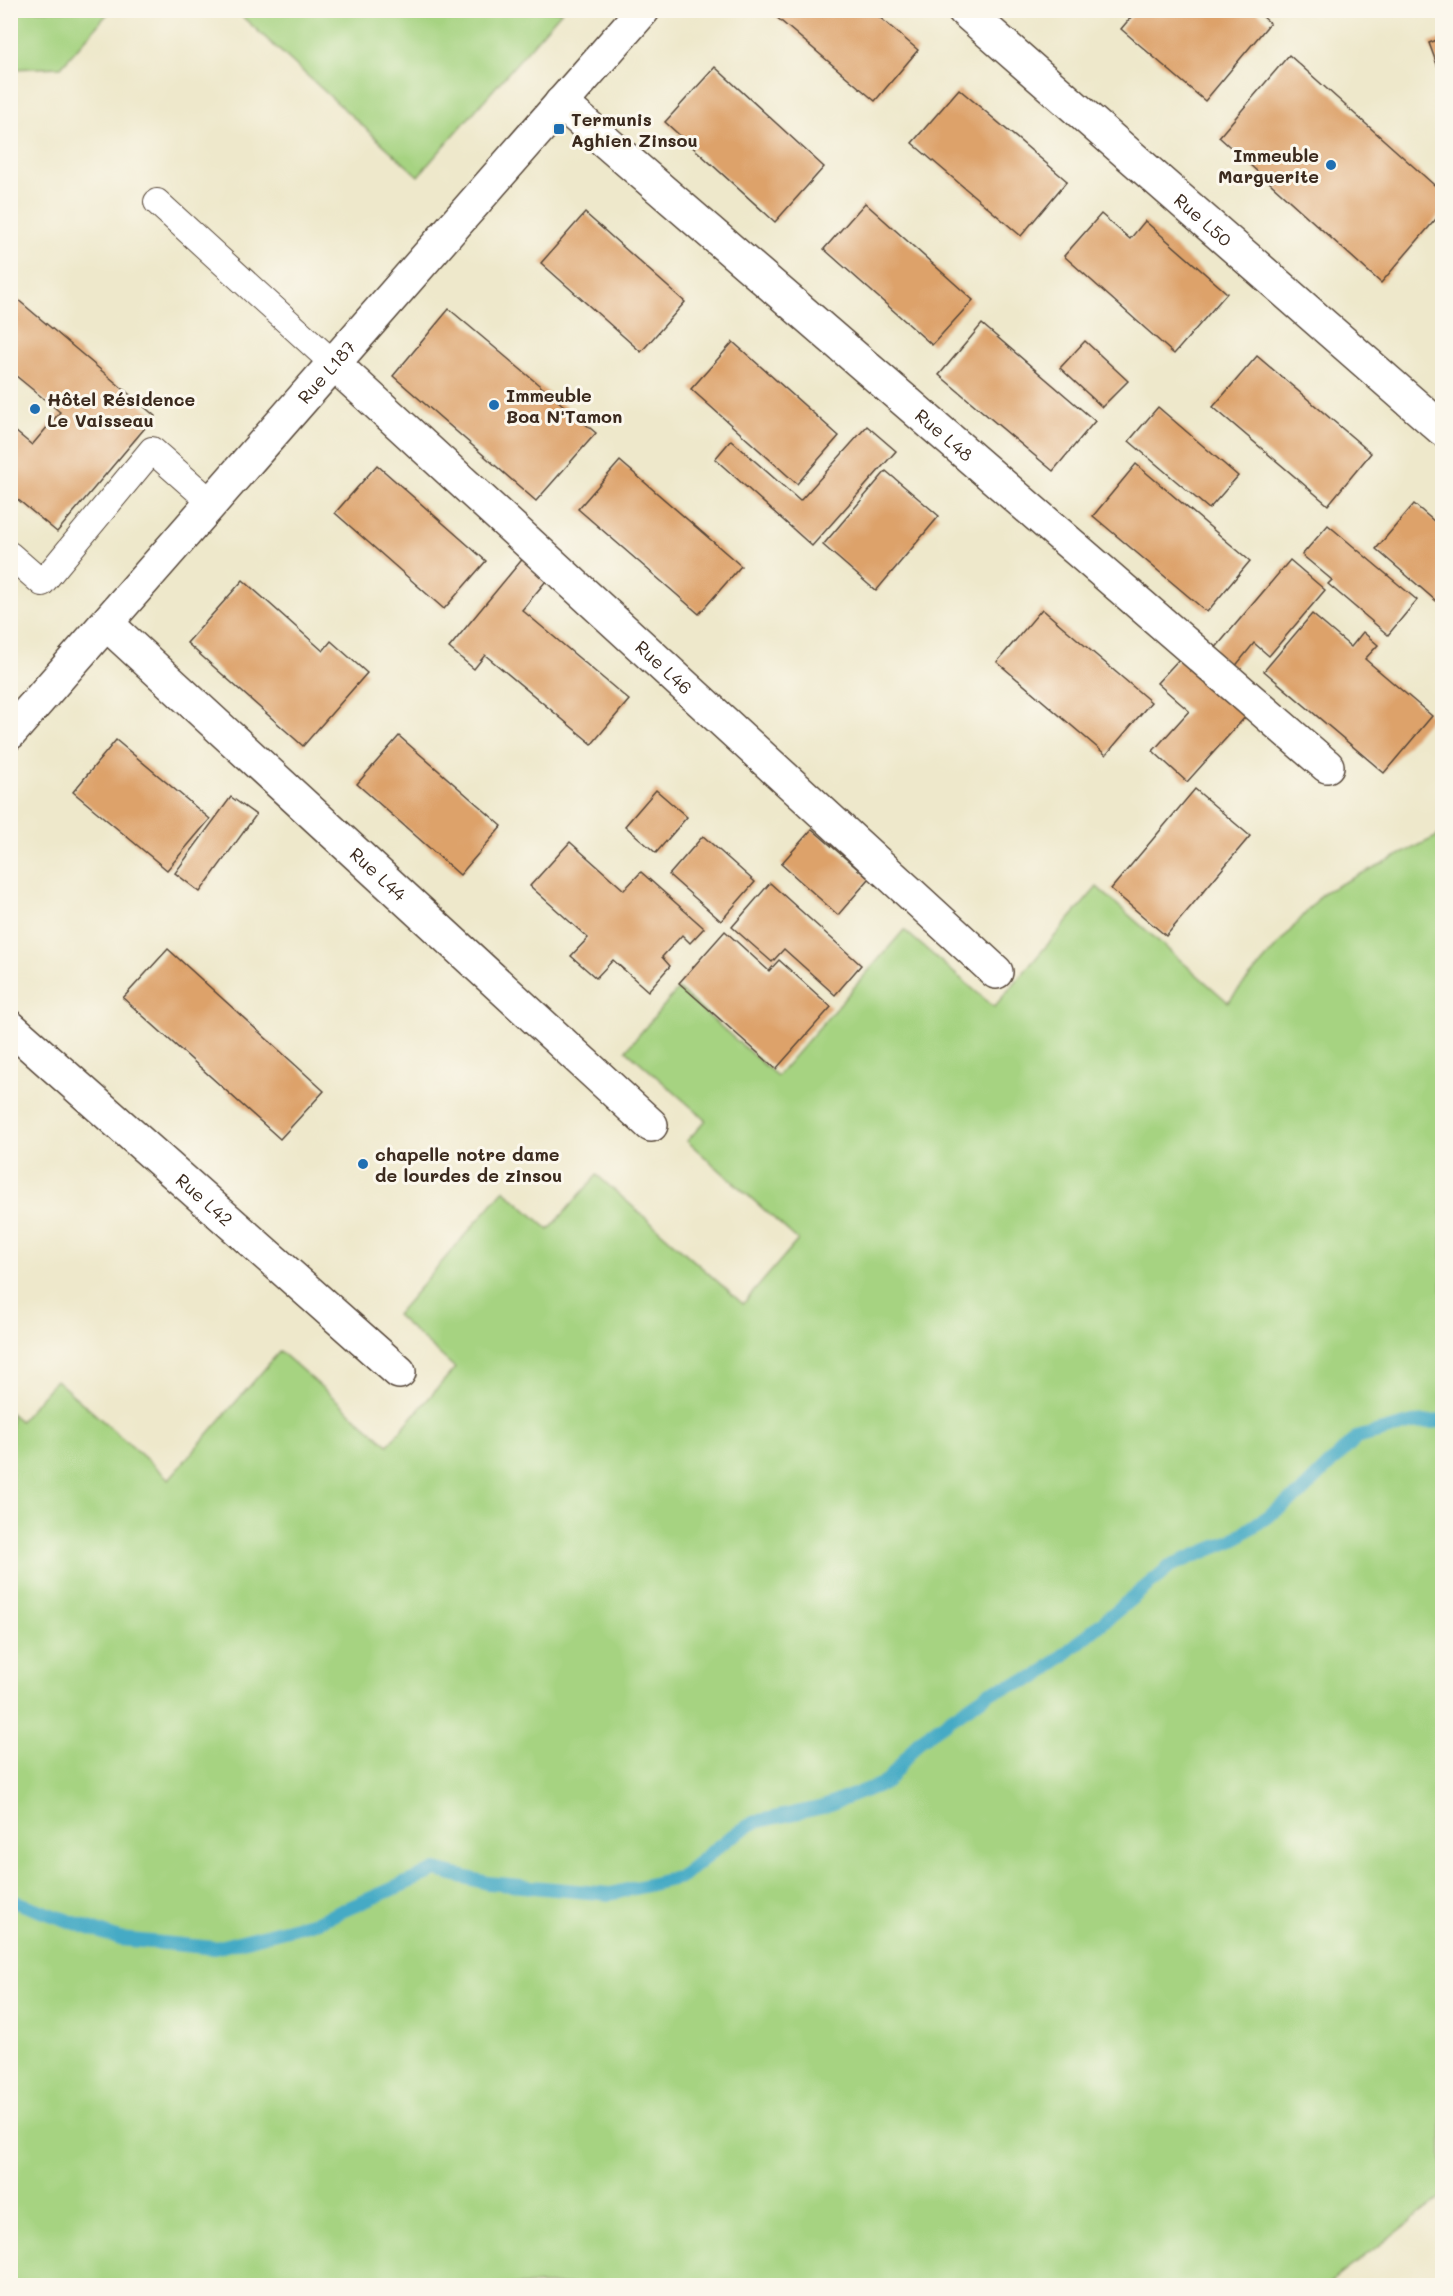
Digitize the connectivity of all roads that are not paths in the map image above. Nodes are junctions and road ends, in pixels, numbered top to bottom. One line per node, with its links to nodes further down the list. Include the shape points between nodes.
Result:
1 (643, 10): 3 (street, Rue L187)
2 (964, 10): 6 (street, Rue L50)
3 (561, 104): 5 (street, Rue L187); 11 (street, Rue L48)
4 (157, 202): 5 (lane)
5 (334, 364): 7 (street, Rue L187); 12 (street, Rue L46)
6 (1443, 429)
7 (212, 502): 8 (lane, via 152,450 42,583); 9 (street, Rue L187)
8 (10, 555)
9 (107, 624): 10 (street, Rue L187); 14 (street, Rue L44)
10 (10, 733)
11 (1327, 766)
12 (996, 972)
13 (10, 1027): 15 (street, Rue L42)
14 (651, 1125)
15 (399, 1372)

